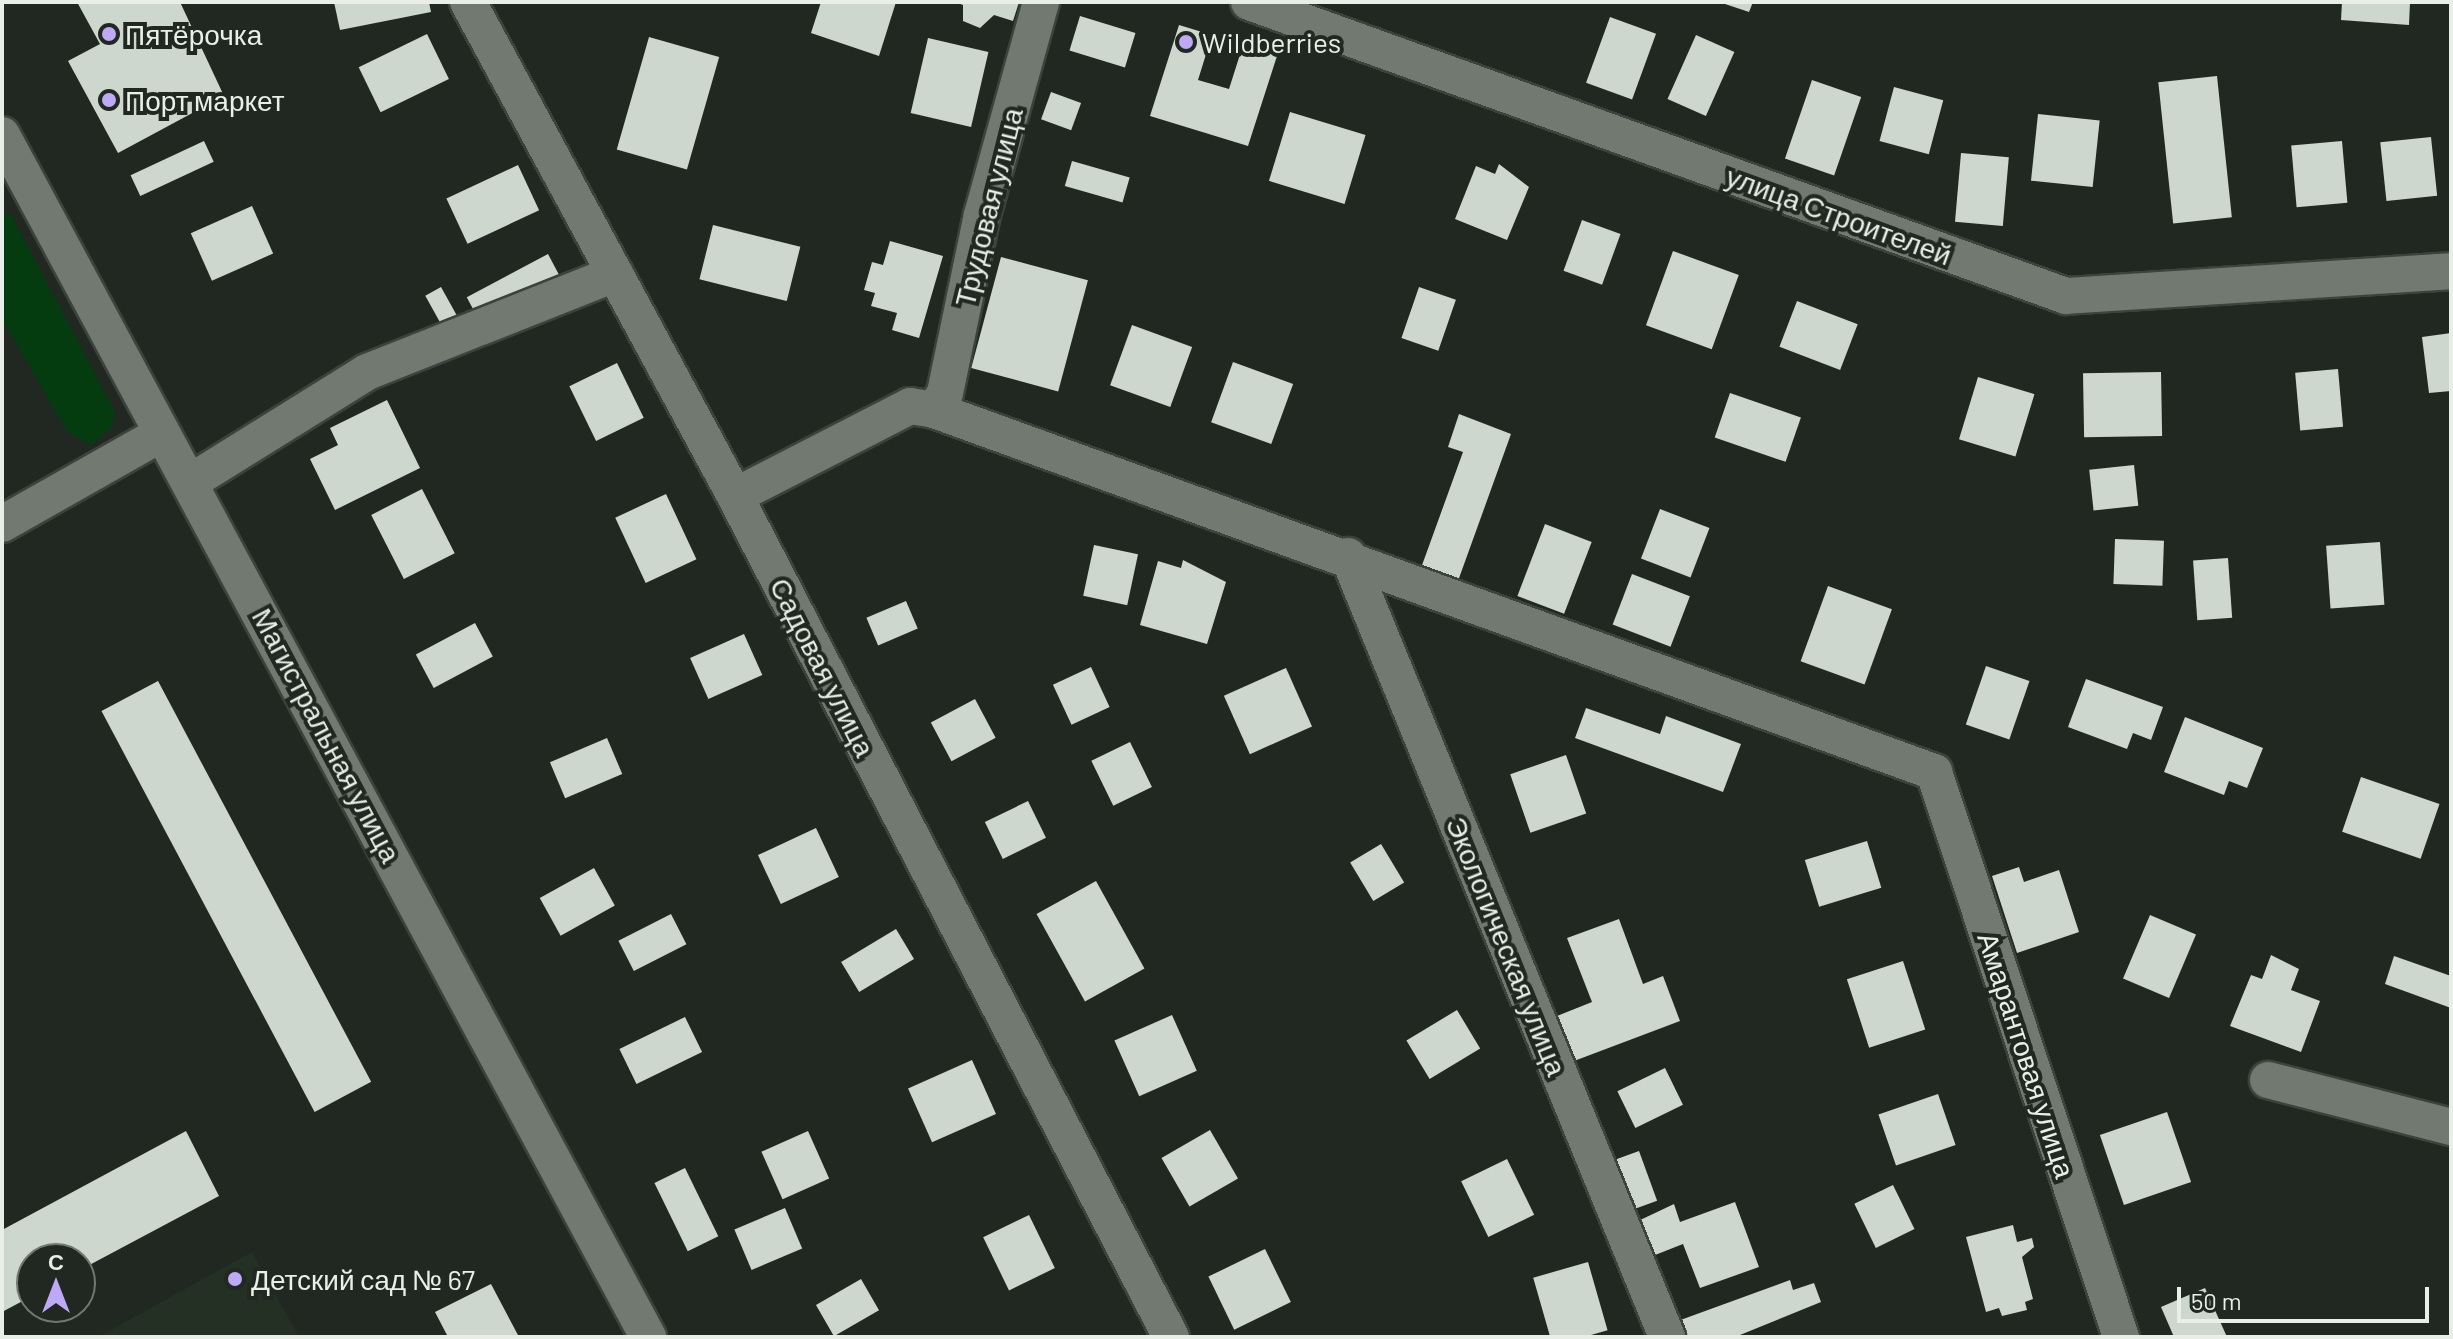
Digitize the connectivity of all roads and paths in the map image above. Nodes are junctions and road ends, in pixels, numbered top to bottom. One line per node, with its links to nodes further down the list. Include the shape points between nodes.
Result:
1 (468, 2): 6 (street, Садовая улица)
2 (1041, 2): 7 (street, Трудовая улица, via 982,215 945,393)
3 (1249, 2): 5 (street, улица Строителей, via 2066,296)
4 (2, 135): 8 (street, Магистральная улица)
5 (2451, 271)
6 (615, 274): 9 (street, via 367,372); 10 (street, Садовая улица)
7 (934, 410): 10 (street, via 910,406); 12 (street)
8 (161, 434): 9 (street, Магистральная улица); 11 (street)
9 (192, 481): 15 (street, Магистральная улица)
10 (735, 496): 16 (street, Садовая улица)
11 (2, 524)
12 (1348, 556): 17 (street, Экологическая улица); 18 (street, Амарантовая улица, via 1934,772)
13 (2268, 1080): 14 (street)
14 (2451, 1127)
15 (648, 1337)
16 (1171, 1337)
17 (1667, 1337)
18 (2121, 1337)

